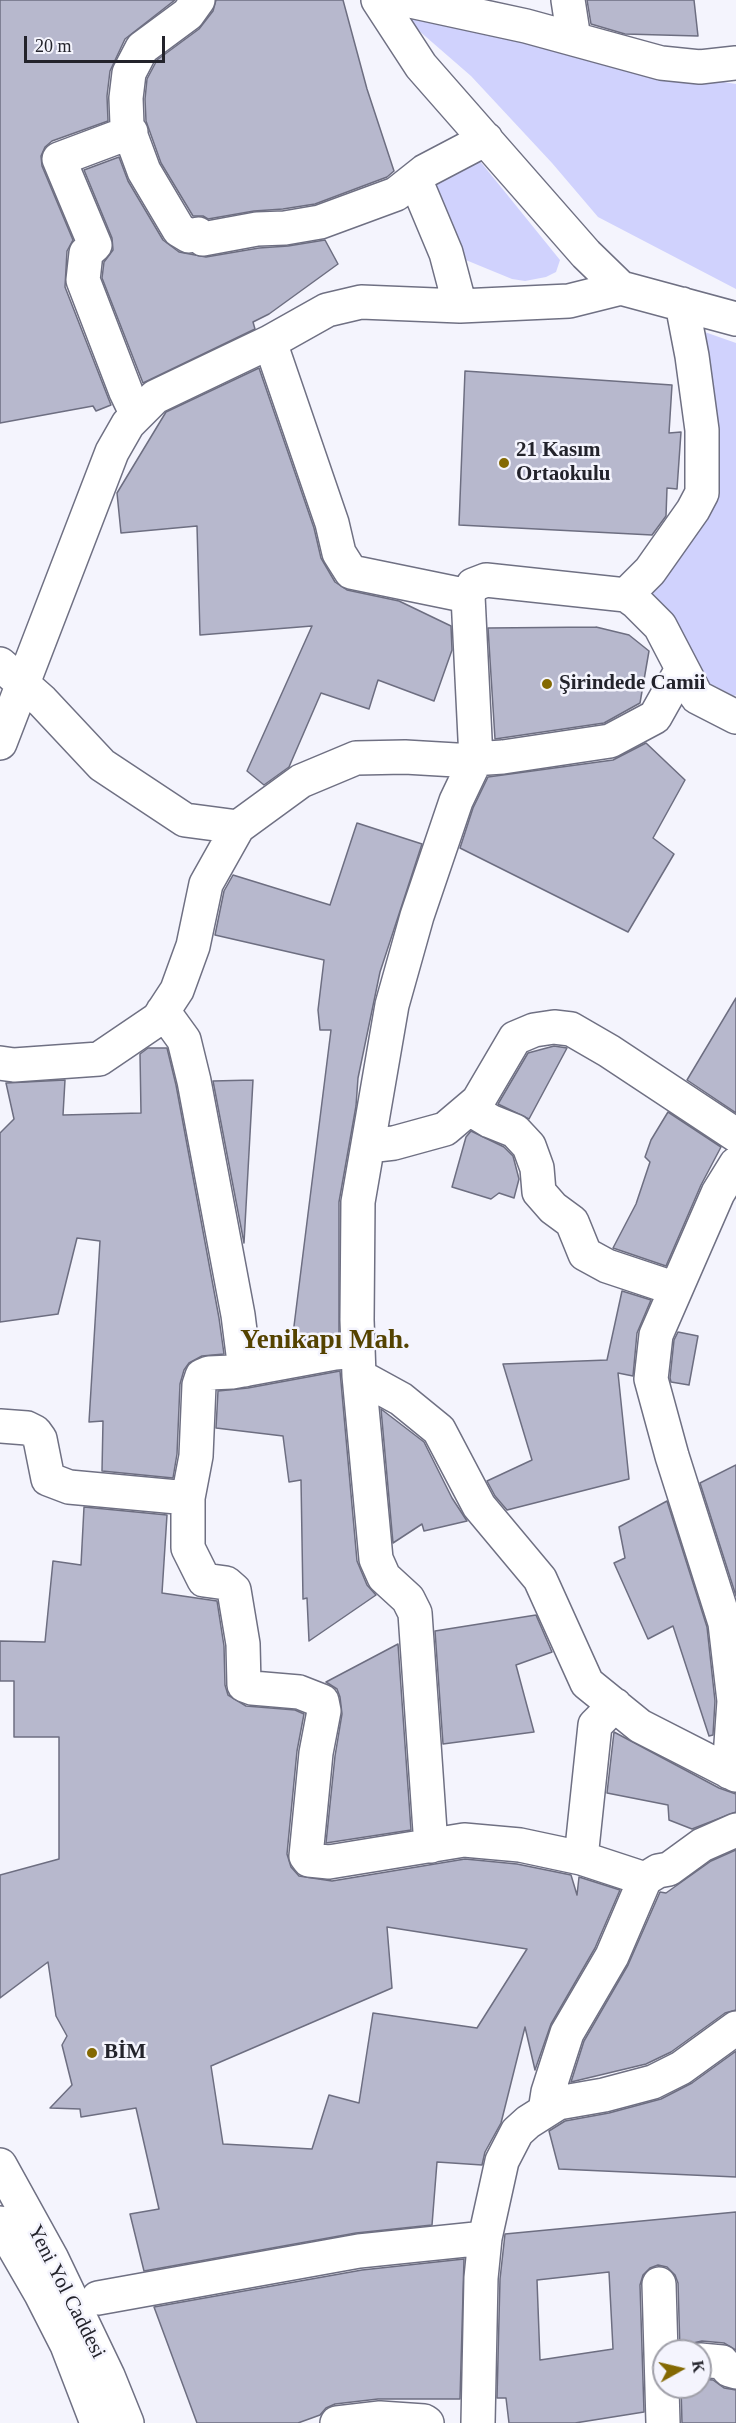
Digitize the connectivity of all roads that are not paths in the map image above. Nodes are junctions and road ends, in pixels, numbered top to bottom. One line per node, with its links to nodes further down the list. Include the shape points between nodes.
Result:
1 (198, 0): 7 (street, via 188,14 142,48 129,73 126,98)
2 (378, 0): 8 (street, via 421,66)
3 (406, 0): 5 (street)
4 (568, 0): 5 (street)
5 (574, 39): 6 (street, via 661,63 700,67)
6 (736, 63)
7 (130, 132): 9 (street, via 144,171 179,230 203,239 320,222 396,194); 15 (street, via 59,159 95,245 86,253 83,280)
8 (486, 139): 9 (street); 10 (street, via 586,254)
9 (415, 179): 12 (street, via 446,253)
10 (621, 288): 11 (street); 12 (street, via 569,301)
11 (682, 304): 13 (street); 16 (street, via 702,430 702,493 650,571)
12 (460, 306): 14 (street, via 361,302 327,309)
13 (736, 319)
14 (270, 342): 15 (street, via 155,397); 17 (street, via 339,553 351,572)
15 (137, 415): 19 (street, via 112,452)
16 (626, 595): 17 (street, via 486,580 473,585); 18 (street, via 660,626)
17 (468, 596): 22 (street)
18 (682, 669): 20 (street, via 697,697); 22 (street, via 655,717 610,741)
19 (12, 674): 21 (street); 23 (street, via 102,765 184,820)
20 (736, 717)
21 (0, 743)
22 (476, 759): 23 (street, via 356,758 301,781); 28 (street, via 456,801 392,1005)
23 (238, 827): 24 (street, via 206,884 193,946 177,990)
24 (163, 1011): 25 (street, via 150,1025 99,1059); 32 (street, via 184,1040 194,1081)
25 (0, 1063)
26 (470, 1109): 27 (street, via 515,1038 554,1027 571,1029 609,1051); 28 (street, via 445,1129); 30 (street, via 515,1131 529,1146 537,1168 539,1192 572,1222 585,1254 607,1266)
27 (736, 1135)
28 (368, 1146): 31 (street, via 358,1202)
29 (736, 1164): 30 (street, via 718,1193)
30 (676, 1289): 36 (street, via 656,1335 651,1379 725,1623 734,1701)
31 (358, 1363): 32 (street, via 335,1353); 35 (street, via 439,1430 479,1506 540,1579 587,1683); 38 (street, via 376,1559 384,1577 408,1599 415,1613)
32 (245, 1370): 34 (street, via 202,1376 196,1456)
33 (0, 1426): 34 (street, via 35,1432 48,1479 69,1487)
34 (188, 1498): 38 (street, via 188,1548 196,1567 204,1580 226,1583 234,1590 243,1644 244,1685 299,1692 322,1701 324,1711 306,1856 309,1860 329,1862)
35 (615, 1705): 36 (street, via 640,1726); 39 (street, via 595,1725)
36 (732, 1774)
37 (736, 1830): 40 (street)
38 (431, 1846): 39 (street, via 464,1840 520,1845)
39 (581, 1858): 40 (street)
40 (645, 1879): 42 (street, via 612,1956 567,2033)
41 (736, 2028): 42 (street, via 681,2068 653,2082 558,2103)
42 (545, 2111): 45 (street, via 516,2132 502,2161)
43 (0, 2165): 53 (street, Yeni Yol Caddesi, via 52,2259)
44 (0, 2223): 52 (street, Yeni Yol Caddesi, via 67,2345)
45 (485, 2238): 47 (street, via 359,2251); 56 (street)
46 (659, 2284): 48 (street)
47 (98, 2298)
48 (661, 2339)
49 (712, 2361): 50 (street, via 722,2362)
50 (736, 2372)
51 (663, 2399): 57 (street)
52 (97, 2423)
53 (127, 2423)
54 (337, 2423): 55 (street, via 380,2418)
55 (427, 2423)
56 (478, 2423)
57 (663, 2423)

